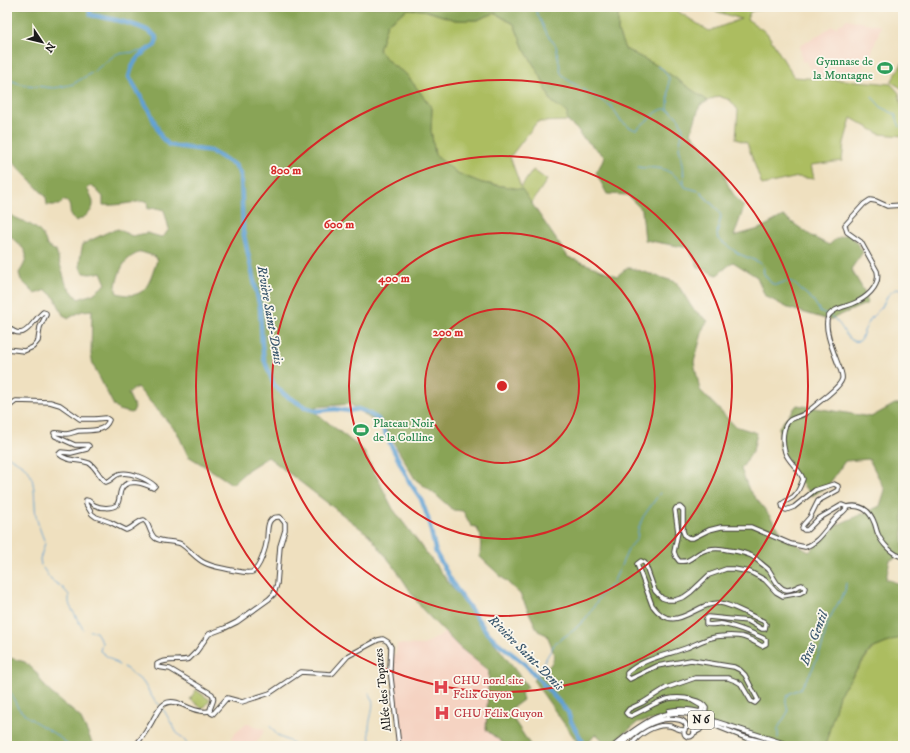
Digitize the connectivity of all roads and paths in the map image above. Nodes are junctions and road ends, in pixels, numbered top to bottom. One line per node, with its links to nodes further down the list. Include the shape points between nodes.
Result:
1 (903, 205): 5 (main road, via 887,206 870,200 846,225 847,232 862,244 877,271 877,278 872,290 864,297 829,315 828,335 842,380 808,412 792,419 786,426 785,454 803,480 795,495 782,506 786,510 789,509 815,490 834,484 838,486 837,491 817,502 803,525 802,528 806,530 818,519 842,505)
2 (7, 326): 3 (main road, via 20,333 28,329 41,313 46,313 39,330 38,341 33,347 24,351)
3 (7, 349)
4 (7, 408): 8 (main road, via 16,402 50,402 80,419 108,419 106,426 96,430 67,434 55,432 55,436 75,445 89,446 87,449 70,453 60,452 59,455 88,463 106,482 118,474 126,474 144,479 155,486 153,488 137,482 126,484 120,490 117,505 111,508 97,506 86,500 92,514 126,530 144,520 155,538 181,545 206,564 247,572 256,570 266,545 270,521 276,517 283,519 286,526 280,546 277,584 272,596 237,622 208,634 189,659 172,659 156,665 174,671 212,694 214,699)
5 (847, 507): 6 (main road, via 856,505 864,509 874,522 881,540 897,555); 7 (main road, via 815,542 805,548 751,527 721,527 688,538 683,531 683,510 680,507 676,508 678,532 674,552 679,561 687,561 708,550 731,550 755,559 783,588 790,590 802,585 805,588 803,593 783,596 765,580 750,572 726,569 709,575 684,597 668,600 655,591 645,563 639,562 637,566 652,605 666,617 678,618 719,603 766,624 765,629 762,629 748,621 708,617 706,624 719,624 744,630 763,638 766,644 762,646 752,639 740,636 713,637 656,657 627,673 627,678 630,678 657,666 691,660 734,667 745,675 758,699 752,702 741,684 733,680 695,678 666,688 629,709 627,714 633,715 668,698)
6 (903, 557)
7 (690, 699): 9 (main road, via 702,706); 10 (main road, via 705,706)
8 (210, 711): 16 (main road, via 200,712 175,702 165,703 159,708); 17 (main road, Allée des Topazes, via 214,713 227,698 242,702 270,694 301,672 331,674 348,656 383,639 391,647 390,669)
9 (700, 712): 10 (main road); 15 (main road, via 675,710 659,713 643,722)
10 (705, 716): 11 (main road, bridge)
11 (702, 725): 12 (main road); 14 (main road, via 700,730)
12 (692, 728): 13 (main road); 14 (main road)
13 (686, 730): 14 (main road, via 689,736); 15 (main road, via 684,722 680,720 658,721); 20 (main road, via 679,732 668,726 657,726 640,736)
14 (694, 733)
15 (625, 739): 18 (main road, N 6); 19 (main road, N 6); 21 (main road, N 6, via 649,722 664,716 679,715 700,719 744,737); 22 (main road, N 6, via 638,727 657,717 685,713)
16 (135, 746)
17 (399, 746)
18 (614, 746)
19 (619, 746)
20 (632, 746)
21 (779, 746)
22 (792, 746)

